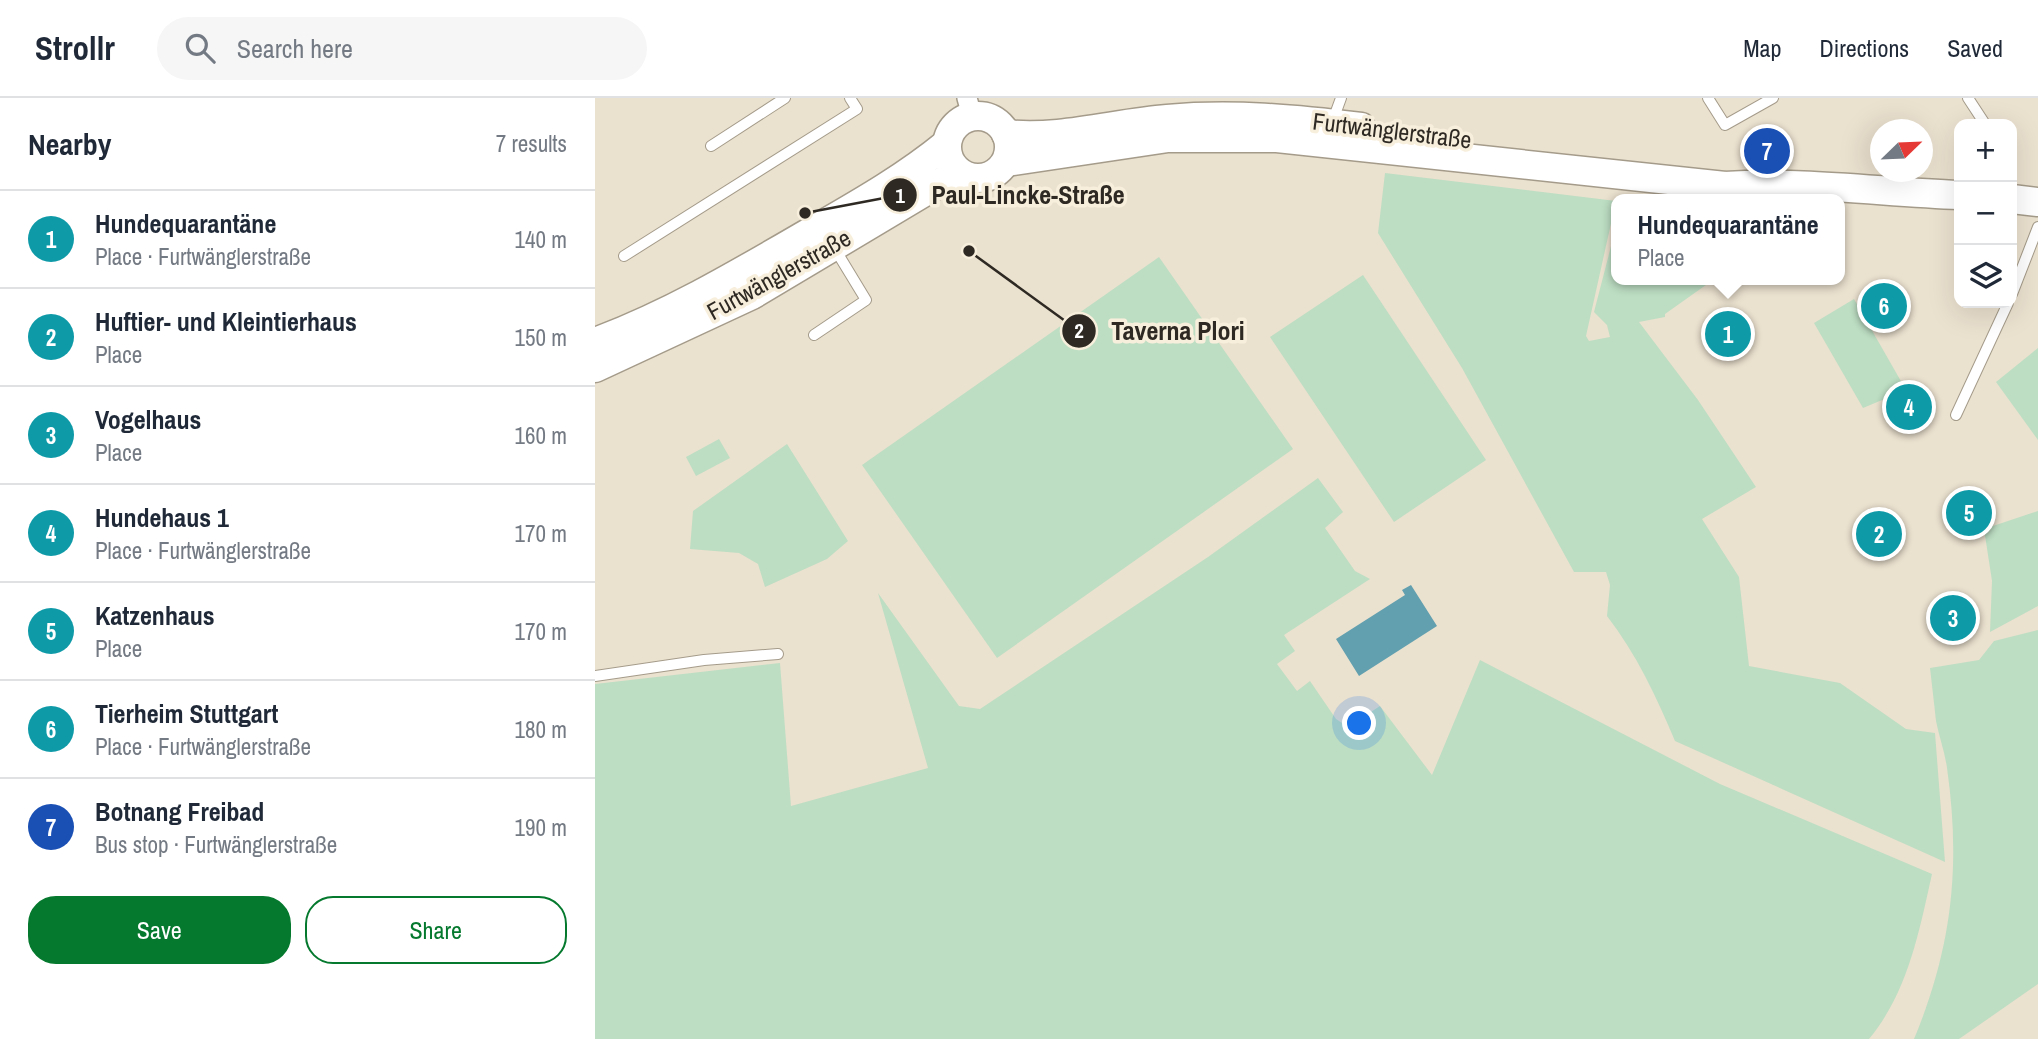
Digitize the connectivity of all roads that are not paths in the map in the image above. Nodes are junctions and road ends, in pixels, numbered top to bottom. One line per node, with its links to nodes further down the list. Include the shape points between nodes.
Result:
1 (785, 98): 11 (lane)
2 (850, 98): 20 (lane, via 857,109)
3 (1708, 98): 4 (lane, via 1725,125)
4 (1773, 98)
5 (1968, 98): 8 (lane)
6 (969, 107): 9 (main road, via 992,119); 10 (main road)
7 (1336, 111): 9 (main road, Furtwänglerstraße, via 1222,115); 14 (main road, Furtwänglerstraße, via 1727,169)
8 (1982, 119)
9 (1006, 134): 12 (main road)
10 (946, 145): 13 (main road); 24 (main road, Furtwänglerstraße, via 913,171 766,258 690,300)
11 (711, 146)
12 (1006, 162): 13 (main road, via 984,178); 14 (main road, Furtwänglerstraße, via 1168,138 1277,138 1712,185)
13 (958, 172): 19 (main road, Furtwänglerstraße)
14 (1776, 183): 15 (main road, Furtwänglerstraße)
15 (1954, 195)
16 (2017, 200): 17 (main road)
17 (2038, 202)
18 (2038, 227): 21 (lane)
19 (834, 246): 23 (lane, via 866,300); 25 (main road, Furtwänglerstraße, via 752,295)
20 (625, 256)
21 (2017, 281)
22 (2006, 308): 26 (lane)
23 (814, 335)
24 (595, 342)
25 (595, 368)
26 (1955, 415)
27 (778, 654): 28 (lane)
28 (595, 676)

